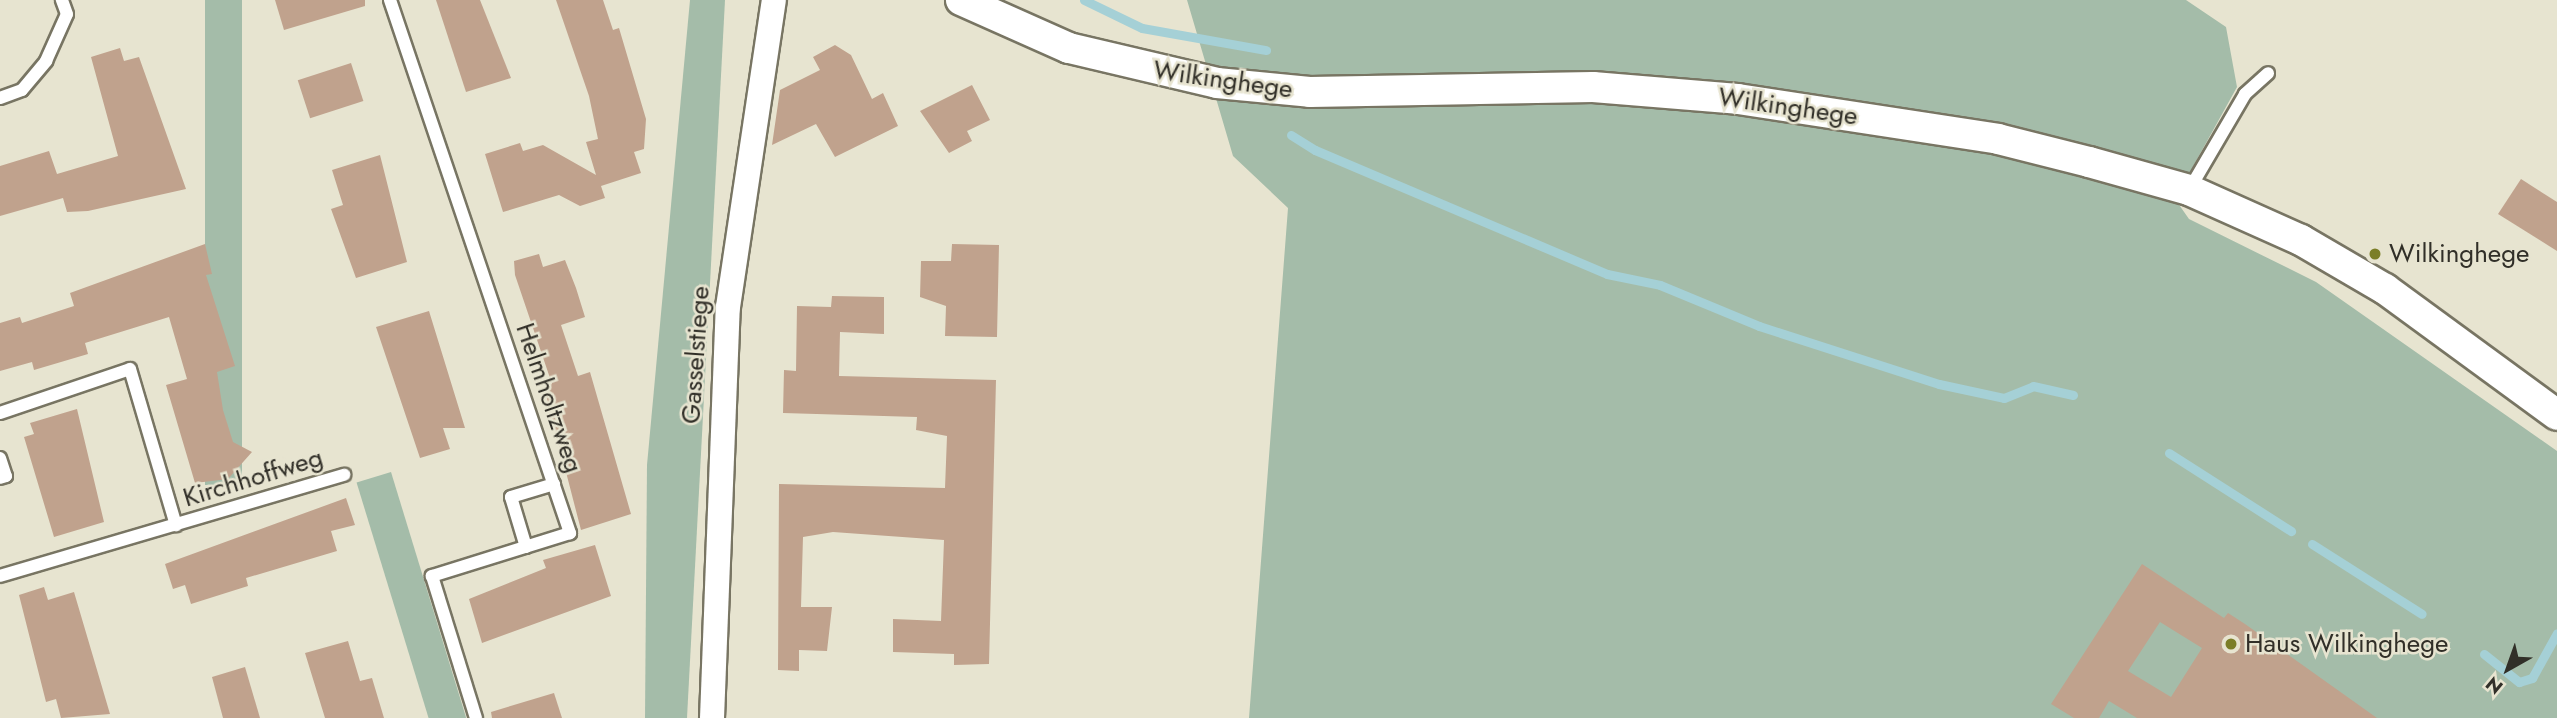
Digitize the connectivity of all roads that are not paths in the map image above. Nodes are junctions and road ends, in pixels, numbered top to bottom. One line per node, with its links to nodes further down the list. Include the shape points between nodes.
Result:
1 (62, 0): 6 (lane, via 67,15 46,61 22,90)
2 (390, 0): 13 (lane, Helmholtzweg)
3 (774, 0): 18 (street, Gasselstiege, via 728,307)
4 (961, 0): 7 (street, Wilkinghege, via 1069,48 1217,83 1310,92 1593,87 1738,99 1998,139)
5 (2268, 73): 7 (lane, via 2239,103)
6 (0, 98)
7 (2189, 190): 9 (street, Wilkinghege, via 2301,240 2374,282)
8 (0, 413): 14 (lane, Kirchhoffweg, via 130,369)
9 (2557, 415)
10 (0, 458): 12 (lane, via 6,476)
11 (344, 475): 14 (lane, Kirchhoffweg)
12 (0, 478)
13 (555, 484): 15 (lane, Helmholtzweg, via 570,533); 15 (lane, via 511,498)
14 (176, 525): 16 (lane, Kirchhoffweg)
15 (526, 547): 17 (lane, Helmholtzweg, via 432,576)
16 (0, 576)
17 (476, 718)
18 (712, 718)

